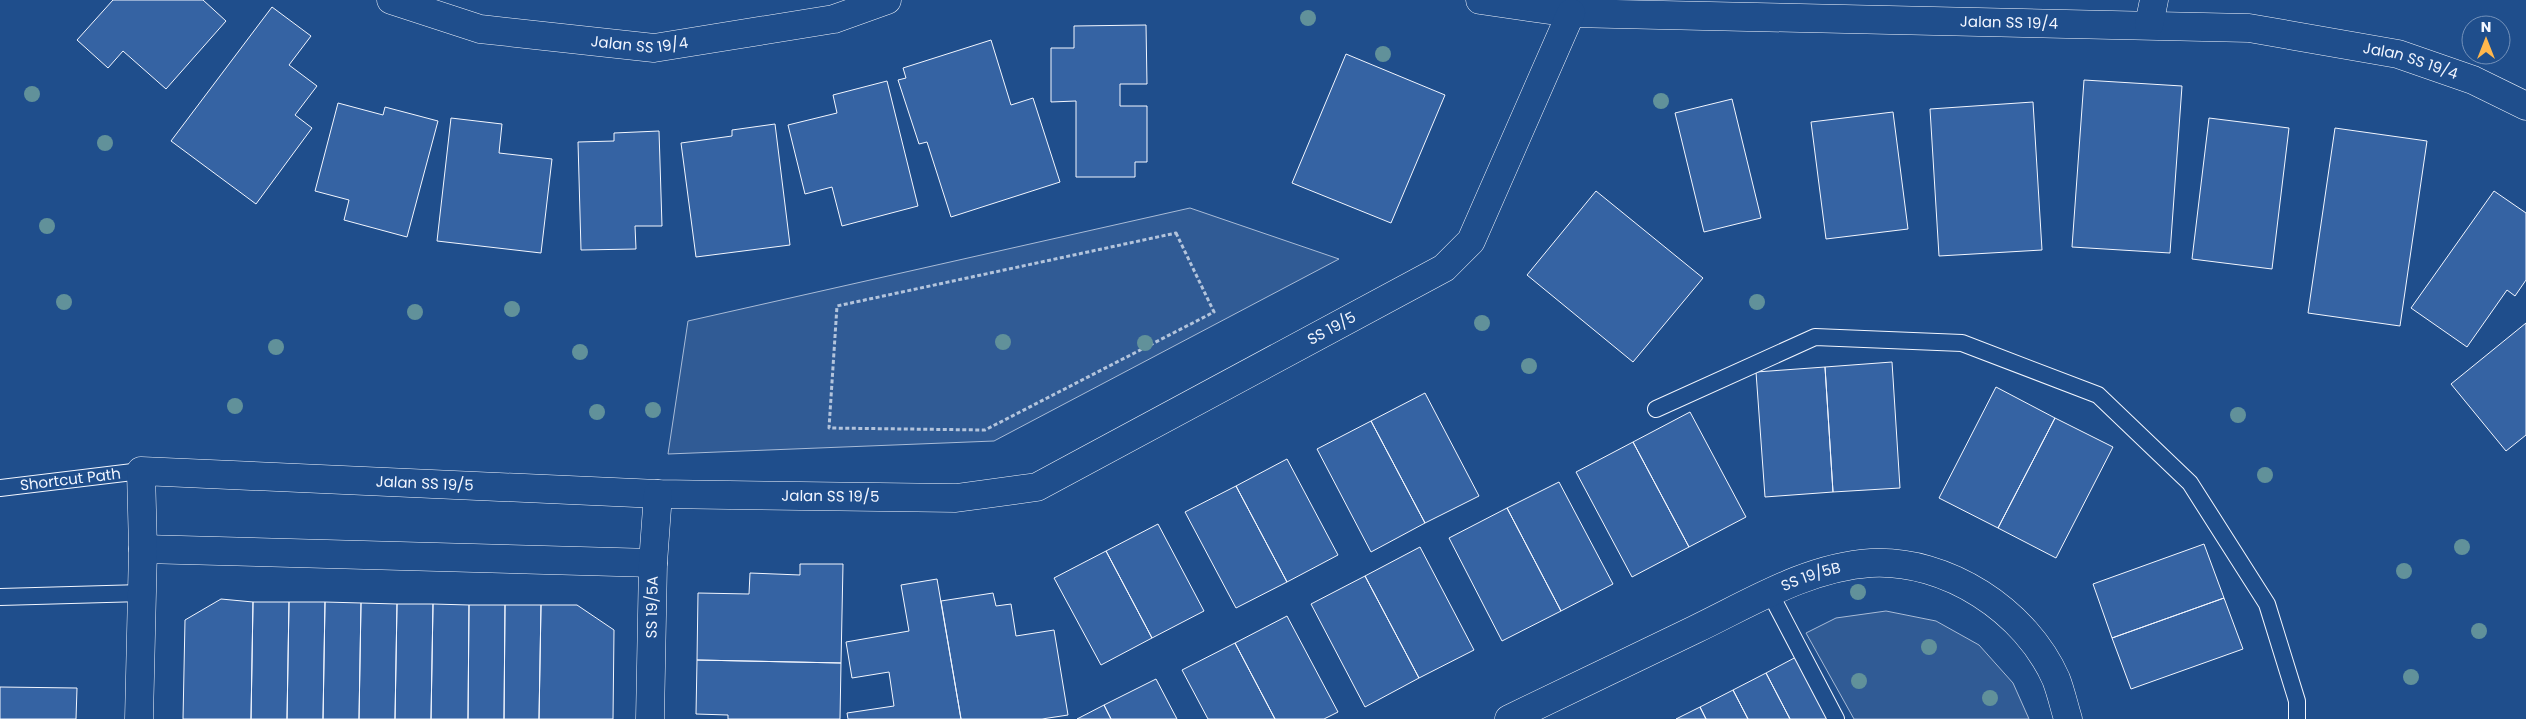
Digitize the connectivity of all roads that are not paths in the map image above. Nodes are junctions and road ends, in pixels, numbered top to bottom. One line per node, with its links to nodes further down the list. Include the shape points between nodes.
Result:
1 (391, 0): 2 (street, Jalan SS 19/4, via 480,29 654,48 834,19)
2 (887, 0)
3 (1480, 0): 4 (street, Jalan SS 19/4)
4 (1572, 12): 5 (street, Jalan SS 19/4); 11 (street, SS 19/5, via 1471,241 1444,268 1037,487)
5 (2152, 13): 6 (street, Jalan SS 19/4, via 2398,54 2473,80)
6 (2526, 106)
7 (1656, 409): 22 (lane, via 1816,337 1962,343 2098,395 2190,483 2267,604 2297,701)
8 (141, 471): 9 (lane, Shortcut Path); 10 (street, Jalan SS 19/5); 12 (street)
9 (0, 488)
10 (658, 494): 11 (street, Jalan SS 19/5); 13 (street, SS 19/5A)
11 (956, 498)
12 (144, 549): 13 (street); 14 (street)
13 (653, 562): 18 (street, SS 19/5A)
14 (142, 593): 16 (lane); 17 (street)
15 (1770, 593): 19 (street, SS 19/5B); 20 (lane); 21 (street, SS 19/5B, via 1812,574 1872,563 1912,567 1950,578 1993,602 2029,636 2056,679)
16 (0, 597)
17 (139, 719)
18 (650, 719)
19 (1509, 719)
20 (1836, 719)
21 (2068, 719)
22 (2297, 719)

